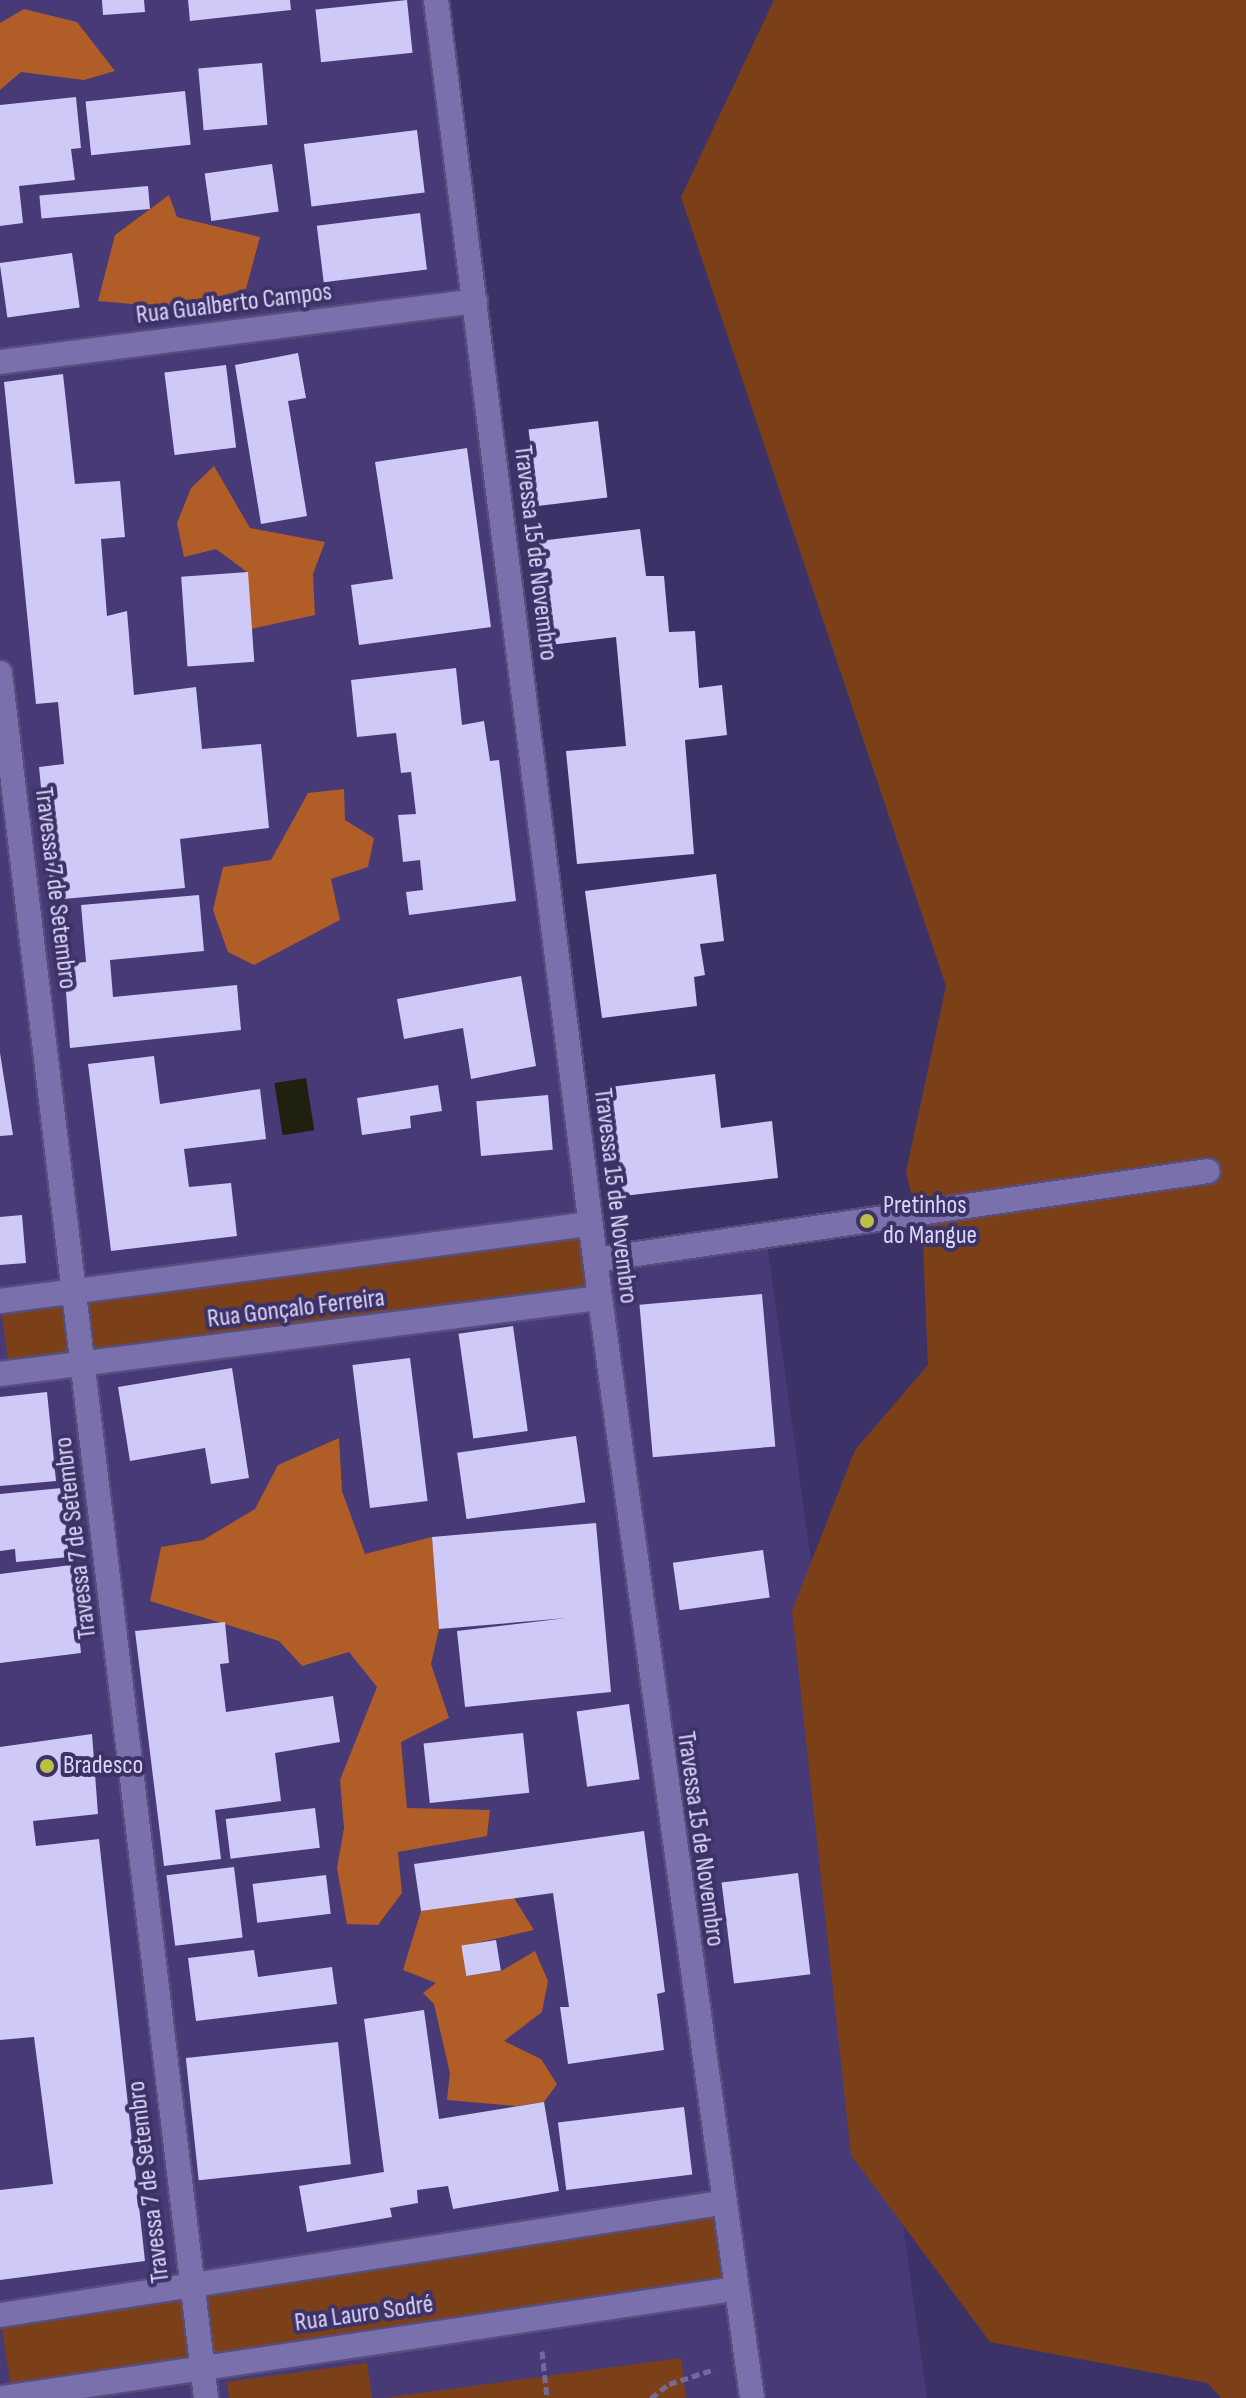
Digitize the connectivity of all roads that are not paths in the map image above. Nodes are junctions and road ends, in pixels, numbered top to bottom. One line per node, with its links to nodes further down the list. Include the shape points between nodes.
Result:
1 (436, 0): 2 (street, Travessa 15 de Novembro)
2 (475, 301): 3 (street, Rua Gualberto Campos); 6 (street, Travessa 15 de Novembro)
3 (0, 362)
4 (0, 673): 8 (street, Travessa 7 de Setembro)
5 (1208, 1171): 7 (street)
6 (590, 1224): 7 (street, Travessa 15 de Novembro); 8 (street, Rua Gonçalo Ferreira)
7 (595, 1260): 9 (street, Travessa 15 de Novembro)
8 (76, 1292): 10 (street, Rua Gonçalo Ferreira); 11 (street, Travessa 7 de Setembro)
9 (600, 1298): 11 (street, Rua Gonçalo Ferreira); 13 (street, Travessa 15 de Novembro)
10 (0, 1301)
11 (84, 1365): 12 (street, Rua Gonçalo Ferreira); 14 (street, Travessa 7 de Setembro)
12 (0, 1374)
13 (721, 2203): 14 (street, Rua Lauro Sodré); 15 (street, Travessa 15 de Novembro)
14 (189, 2285): 16 (street, Rua Lauro Sodré); 17 (street, Travessa 7 de Setembro)
15 (734, 2289): 17 (street, Rua Lauro Sodré); 20 (street, Travessa 15 de Novembro)
16 (0, 2315)
17 (202, 2366): 18 (street, Rua Lauro Sodré); 19 (street, Travessa 7 de Setembro)
18 (2, 2398)
19 (206, 2398)
20 (752, 2398)

